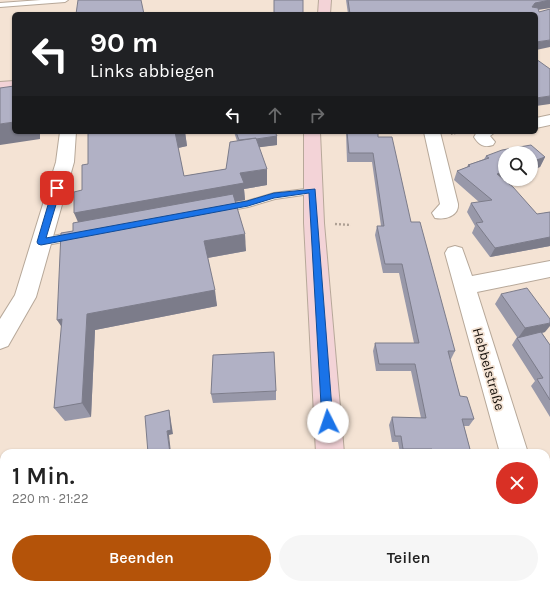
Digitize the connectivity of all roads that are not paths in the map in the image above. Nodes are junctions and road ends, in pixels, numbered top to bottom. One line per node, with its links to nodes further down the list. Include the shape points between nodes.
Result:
1 (65, 0): 3 (lane)
2 (325, 0): 4 (main road)
3 (0, 5)
4 (324, 12)
5 (12, 85): 6 (main road)
6 (0, 86)
7 (550, 120): 8 (street)
8 (538, 123)
9 (68, 134): 16 (street, via 65,162)
10 (312, 134): 12 (main road)
11 (433, 135): 14 (street, via 449,204 449,208)
12 (313, 190): 13 (lane); 21 (main road)
13 (211, 211)
14 (442, 213)
15 (82, 235): 16 (lane)
16 (41, 242): 20 (street, via 25,297)
17 (455, 253): 19 (street, Hebbelstraße)
18 (550, 269): 19 (street)
19 (464, 286): 22 (street, Hebbelstraße)
20 (0, 339)
21 (330, 449)
22 (513, 449)

